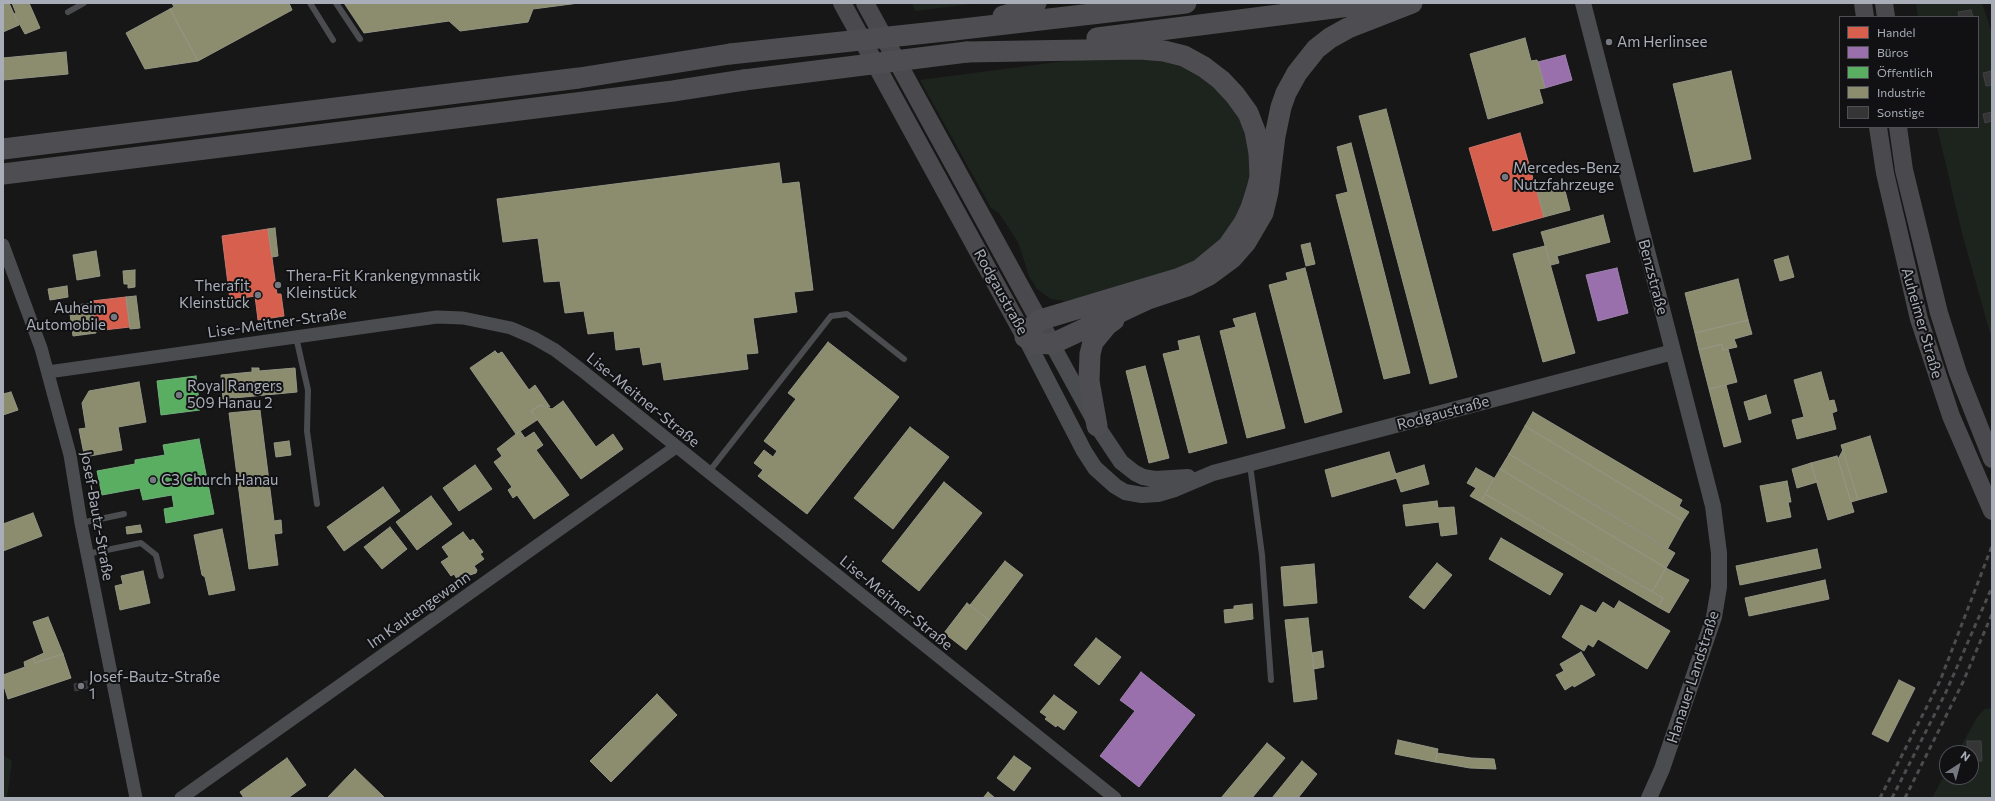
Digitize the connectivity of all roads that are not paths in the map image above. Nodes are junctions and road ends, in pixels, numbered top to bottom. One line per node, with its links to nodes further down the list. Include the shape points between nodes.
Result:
1 (84, 3): 13 (lane)
2 (310, 3): 18 (lane)
3 (336, 3): 17 (lane)
4 (842, 3): 28 (main road, Rodgaustraße)
5 (865, 3): 26 (main road, Rodgaustraße)
6 (1036, 3): 16 (highway, via 1020,11)
7 (1186, 3): 16 (highway)
8 (1374, 3): 19 (highway)
9 (1412, 3): 25 (highway, via 1348,28 1330,38 1316,49 1297,73 1281,107 1263,213 1237,252 1209,275)
10 (1583, 3): 30 (street, Benzstraße)
11 (1863, 3): 14 (main road)
12 (1884, 3): 15 (main road)
13 (68, 12)
14 (1865, 16)
15 (1886, 16)
16 (954, 30): 22 (highway, bridge, via 730,54 579,78)
17 (360, 39)
18 (333, 40)
19 (967, 52): 23 (highway, bridge); 26 (highway, via 1140,49 1184,56 1204,67 1235,94 1248,113 1258,141 1260,177 1251,208 1235,237 1215,258 1199,270 1180,278)
20 (1878, 128): 40 (main road, Auheimer Straße, via 1884,173 1919,319 1942,392)
21 (1898, 128): 35 (main road, Auheimer Straße, via 1904,170 1939,313 1958,373)
22 (3, 149)
23 (5, 174)
24 (3, 245): 32 (street, Josef-Bautz-Straße)
25 (1128, 309): 29 (highway); 33 (highway, via 1099,334 1090,354 1089,381)
26 (1040, 320): 28 (highway, via 1028,330); 29 (main road, Rodgaustraße)
27 (296, 337): 32 (street, Lise-Meitner-Straße); 34 (street, Lise-Meitner-Straße, via 437,317 463,318 511,328 555,350); 39 (lane, via 308,390 307,430)
28 (1025, 337): 29 (highway, via 1035,343); 38 (street, Rodgaustraße, via 1084,451 1108,482 1125,492 1158,494)
29 (1052, 344): 33 (street, Rodgaustraße)
30 (1673, 352): 36 (street, Rodgaustraße); 43 (street, Benzstraße, via 1713,506)
31 (904, 359): 37 (lane, via 847,314 831,316)
32 (48, 372): 42 (street, Josef-Bautz-Straße, via 70,455)
33 (1097, 426): 38 (street, Rodgaustraße, via 1121,462 1143,477 1174,479)
34 (676, 447): 37 (street, Lise-Meitner-Straße); 48 (street, Im Kautengewann)
35 (1992, 459)
36 (1250, 463): 38 (street, Rodgaustraße); 46 (lane, via 1262,555)
37 (708, 473): 49 (street, Lise-Meitner-Straße)
38 (1213, 473)
39 (317, 504)
40 (1992, 511)
41 (124, 514): 42 (lane)
42 (81, 523): 44 (street, Josef-Bautz-Straße)
43 (1719, 553): 50 (street, Hanauer Landstraße, via 1719,587 1714,617 1662,769)
44 (87, 554): 45 (lane, via 141,543 156,555); 47 (street, Josef-Bautz-Straße)
45 (160, 576)
46 (1271, 680)
47 (136, 798)
48 (181, 798)
49 (1115, 798)
50 (1649, 798)

